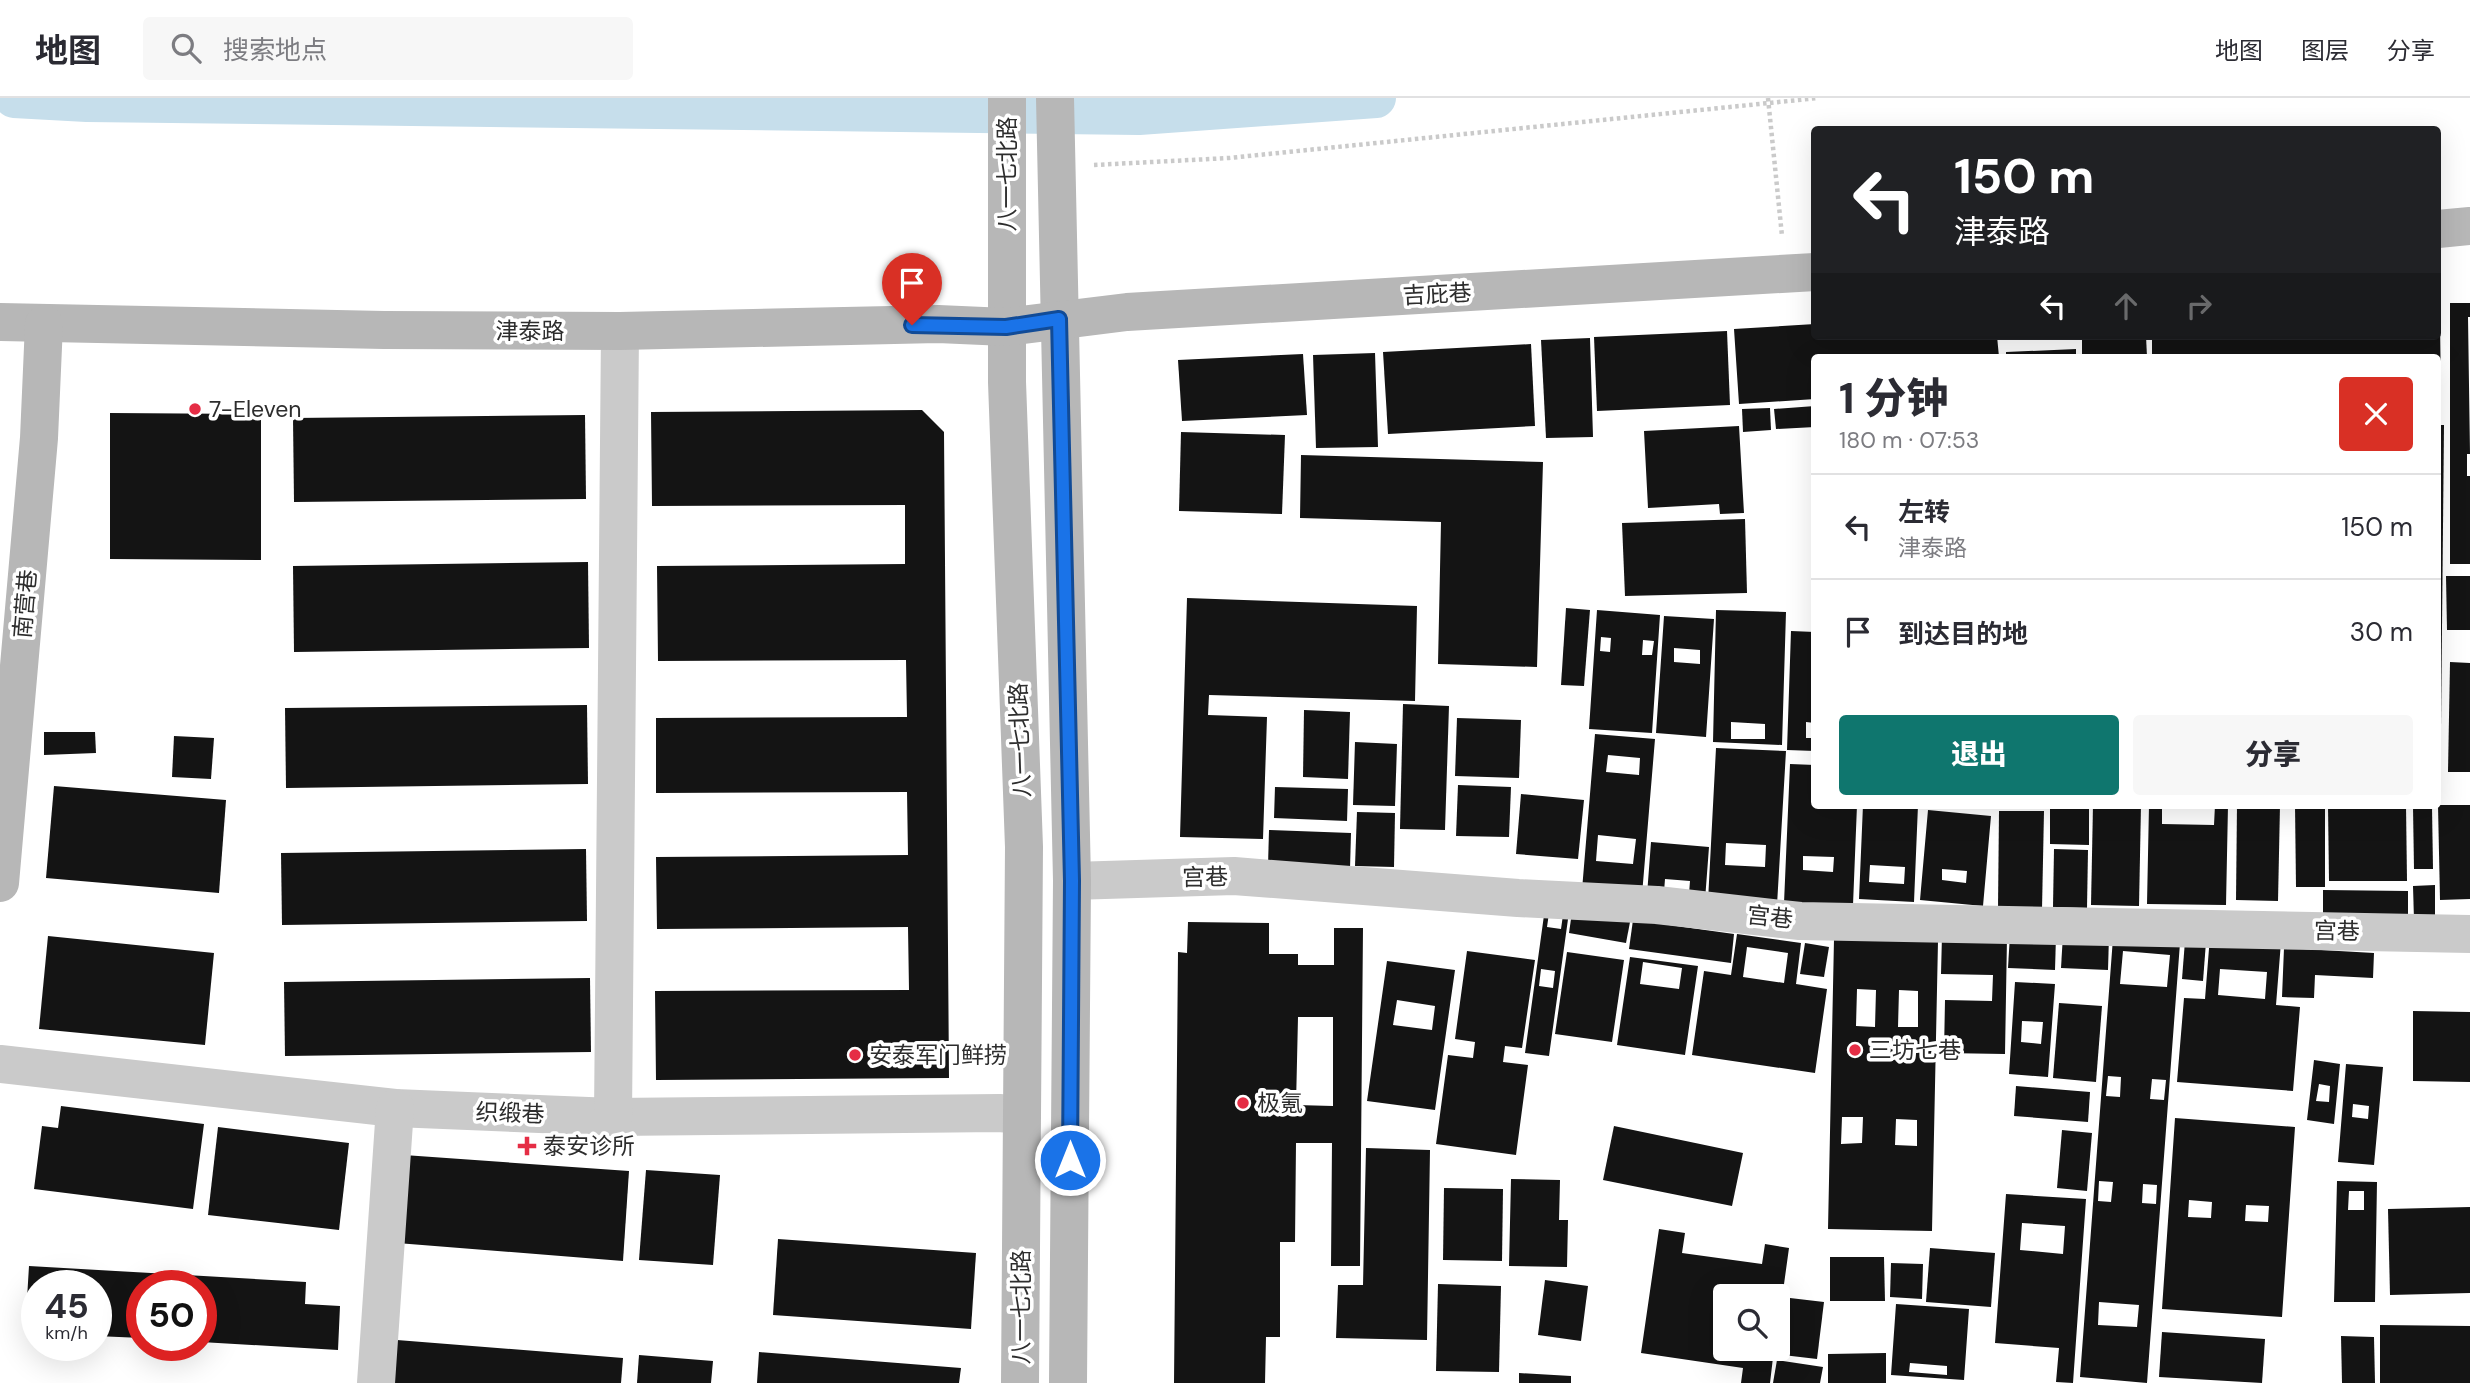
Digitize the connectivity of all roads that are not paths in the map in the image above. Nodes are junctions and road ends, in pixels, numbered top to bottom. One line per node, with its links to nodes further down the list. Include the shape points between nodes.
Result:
1 (1007, 98): 9 (main road, 八一七北路)
2 (1055, 98): 6 (main road, 八一七北路)
3 (2470, 226): 4 (main road)
4 (2441, 229)
5 (1801, 273): 6 (main road, 吉庇巷)
6 (1059, 319): 9 (main road, 津泰路); 11 (main road, 八一七北路)
7 (0, 322): 8 (main road, 津泰路)
8 (44, 324): 10 (main road, 津泰路); 12 (main road, 南营巷, via 39,438)
9 (1006, 327): 10 (main road, 津泰路, via 938,324); 16 (main road, 八一七北路, via 1024,847)
10 (620, 331): 17 (street)
11 (1072, 881): 13 (street, 宫巷, via 1234,876 1657,905 1800,921); 20 (main road, 八一七北路)
12 (0, 883)
13 (2470, 934)
14 (0, 1064): 15 (street, 织缎巷)
15 (395, 1108): 17 (street, 织缎巷); 18 (street)
16 (1022, 1115): 17 (street, 织缎巷); 19 (main road, 八一七北路)
17 (613, 1117)
18 (376, 1383)
19 (1020, 1383)
20 (1068, 1383)

